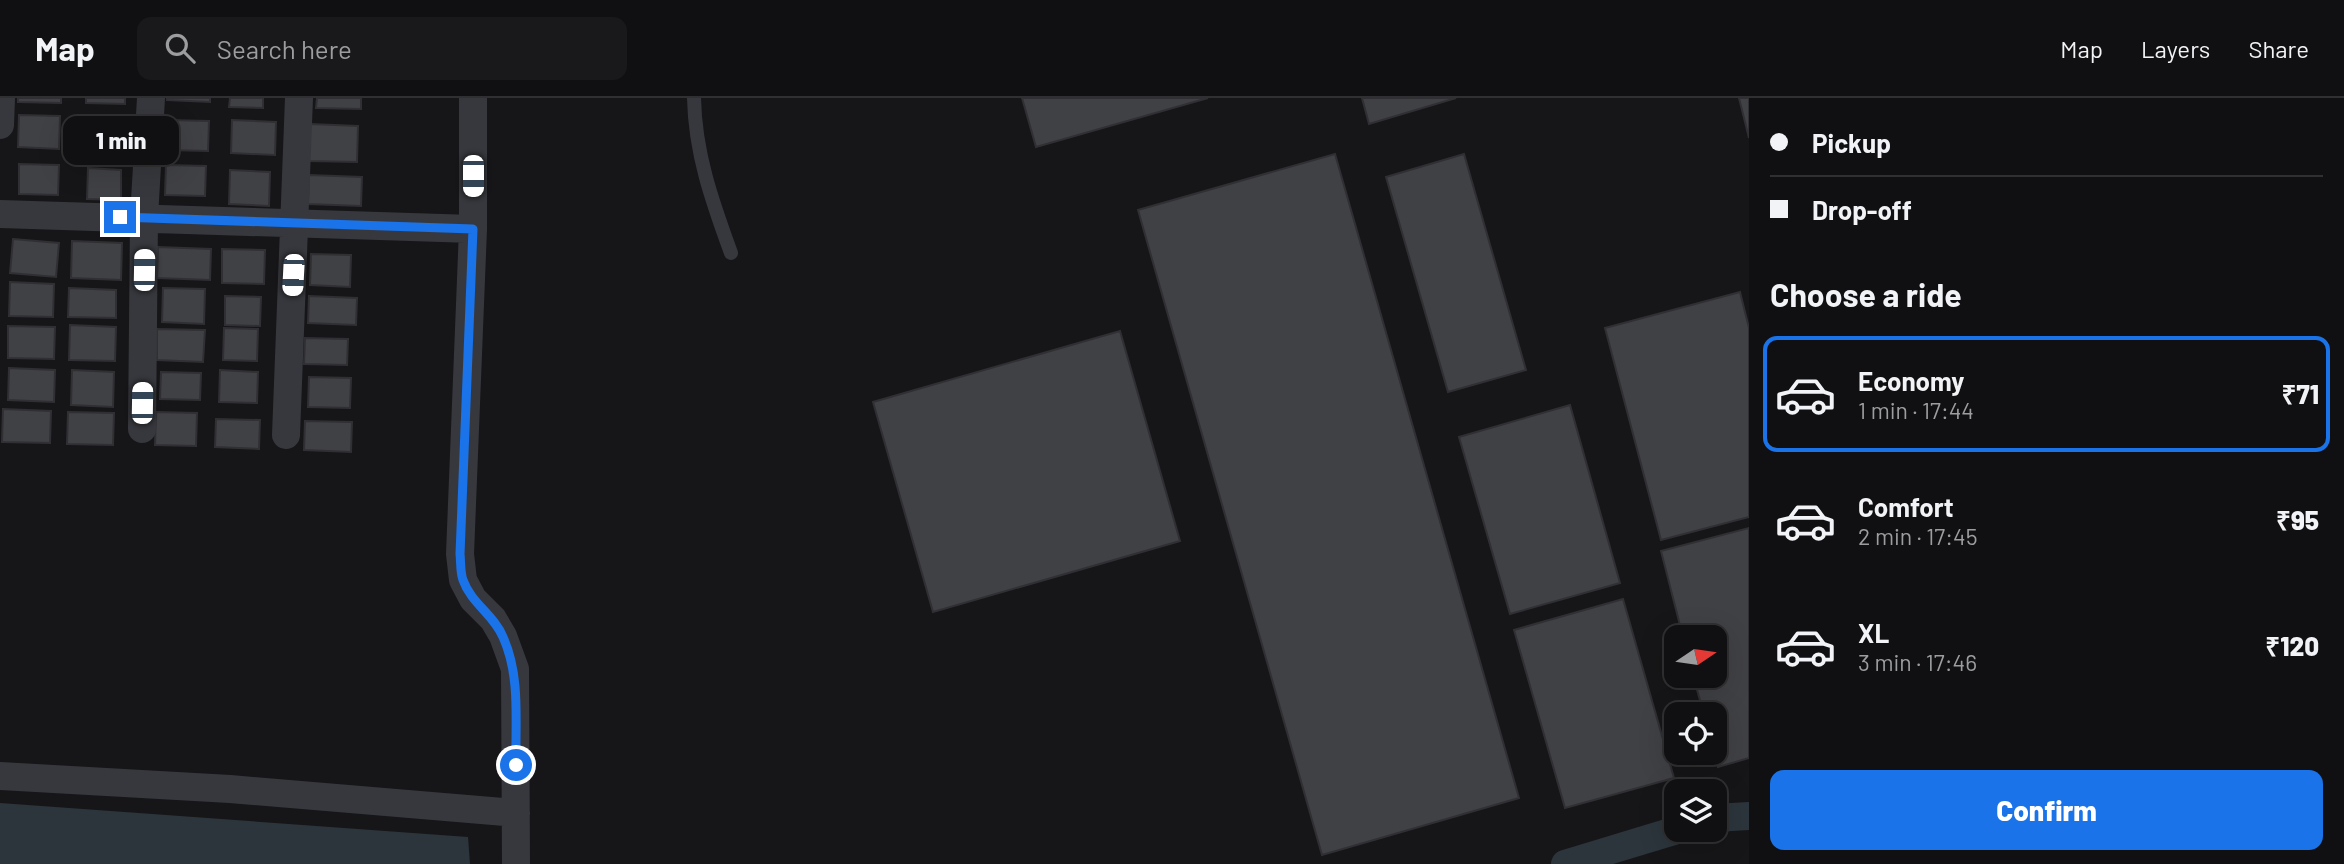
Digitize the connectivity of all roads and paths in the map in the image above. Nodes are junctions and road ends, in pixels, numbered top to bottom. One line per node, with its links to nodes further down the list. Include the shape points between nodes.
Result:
1 (2, 98): 6 (street)
2 (151, 98): 8 (street)
3 (299, 98): 9 (street)
4 (473, 98): 10 (street)
5 (694, 98): 11 (lane, via 705,179)
6 (0, 125)
7 (0, 214): 8 (street)
8 (144, 217): 9 (street); 12 (street)
9 (295, 221): 10 (street); 13 (street)
10 (473, 229): 15 (street, via 460,554 463,580 503,636 515,669)
11 (731, 253)
12 (142, 429)
13 (286, 435)
14 (0, 776): 15 (street)
15 (516, 813): 16 (street)
16 (516, 864)

